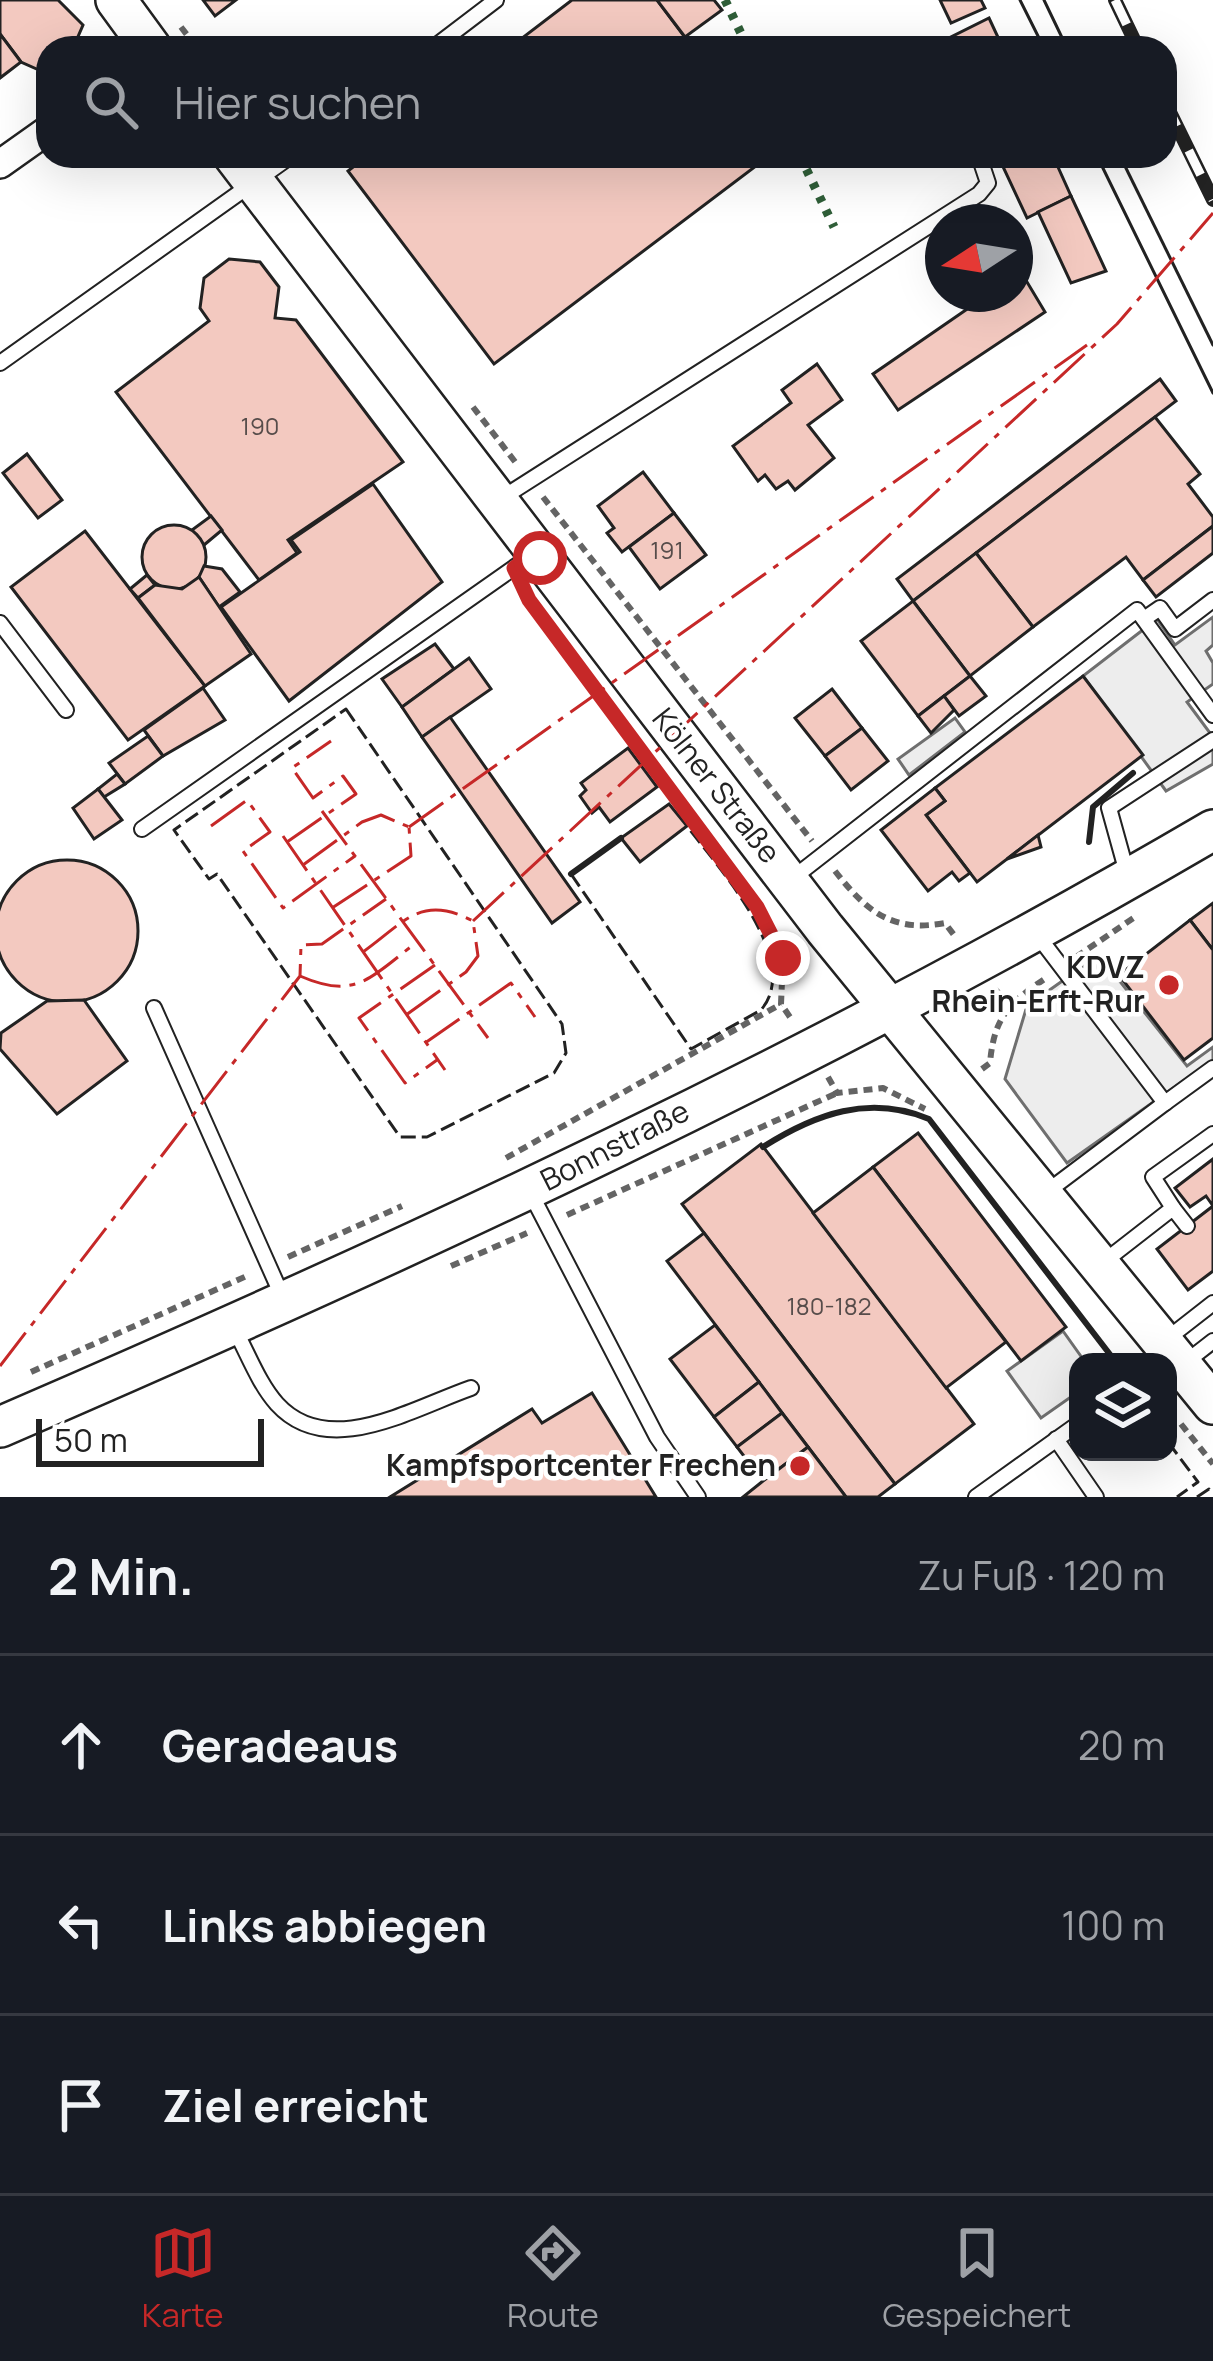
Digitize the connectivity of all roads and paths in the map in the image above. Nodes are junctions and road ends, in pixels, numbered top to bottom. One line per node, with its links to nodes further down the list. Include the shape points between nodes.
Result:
1 (116, 0): 3 (main road)
2 (496, 0): 4 (lane)
3 (142, 36)
4 (449, 36)
5 (36, 138): 6 (street)
6 (0, 164)
7 (983, 168): 11 (lane, via 988,183 979,194)
8 (245, 170): 9 (lane); 11 (main road, Kölner Straße)
9 (0, 363)
10 (467, 399): 11 (path)
11 (514, 491): 12 (main road, Kölner Straße); 22 (path)
12 (536, 552): 20 (lane); 23 (main road, Kölner Straße)
13 (1213, 601): 14 (lane, via 1175,629 1160,608)
14 (1144, 619): 18 (lane); 22 (lane, via 1137,610)
15 (0, 623): 17 (lane)
16 (552, 633): 28 (path, via 757,907 783,958)
17 (66, 710)
18 (1213, 715)
19 (1213, 740): 24 (lane, via 1108,808)
20 (142, 830)
21 (1213, 830): 24 (main road, Bonnstraße)
22 (823, 855): 23 (lane); 26 (path, via 860,904 887,922 945,923)
23 (789, 881): 30 (main road, Kölner Straße)
24 (1132, 898): 25 (main road, Bonnstraße); 27 (path)
25 (1034, 930): 26 (main road, Bonnstraße); 27 (lane)
26 (974, 964): 27 (path, via 1008,1004); 30 (main road, Bonnstraße)
27 (1059, 968): 33 (lane)
28 (781, 1004): 31 (path); 36 (path)
29 (154, 1008): 43 (lane)
30 (890, 1008): 31 (main road, Bonnstraße); 38 (main road, Kölner Straße)
31 (812, 1049): 34 (path, via 837,1094 883,1088); 37 (main road, Bonnstraße)
32 (1213, 1068): 33 (lane)
33 (1165, 1103): 38 (lane)
34 (926, 1109)
35 (1213, 1134): 40 (lane, via 1153,1178)
36 (491, 1166)
37 (529, 1190): 44 (main road, Bonnstraße); 55 (lane, via 657,1437)
38 (1044, 1194): 42 (main road, Kölner Straße)
39 (409, 1203): 43 (path)
40 (1173, 1208): 41 (lane); 42 (lane)
41 (1187, 1226)
42 (1100, 1264): 47 (main road, Kölner Straße)
43 (266, 1267): 44 (lane); 48 (path)
44 (286, 1302): 46 (main road, Bonnstraße)
45 (1213, 1303): 47 (lane)
46 (232, 1325): 49 (lane, via 274,1402 303,1428 344,1432); 51 (main road, Bonnstraße)
47 (1179, 1353): 50 (main road, Kölner Straße)
48 (25, 1375)
49 (470, 1388)
50 (1196, 1413): 54 (path)
51 (0, 1426)
52 (1069, 1430): 53 (lane)
53 (1056, 1439): 56 (lane); 57 (lane)
54 (1213, 1464)
55 (698, 1497)
56 (976, 1497)
57 (1096, 1497)

